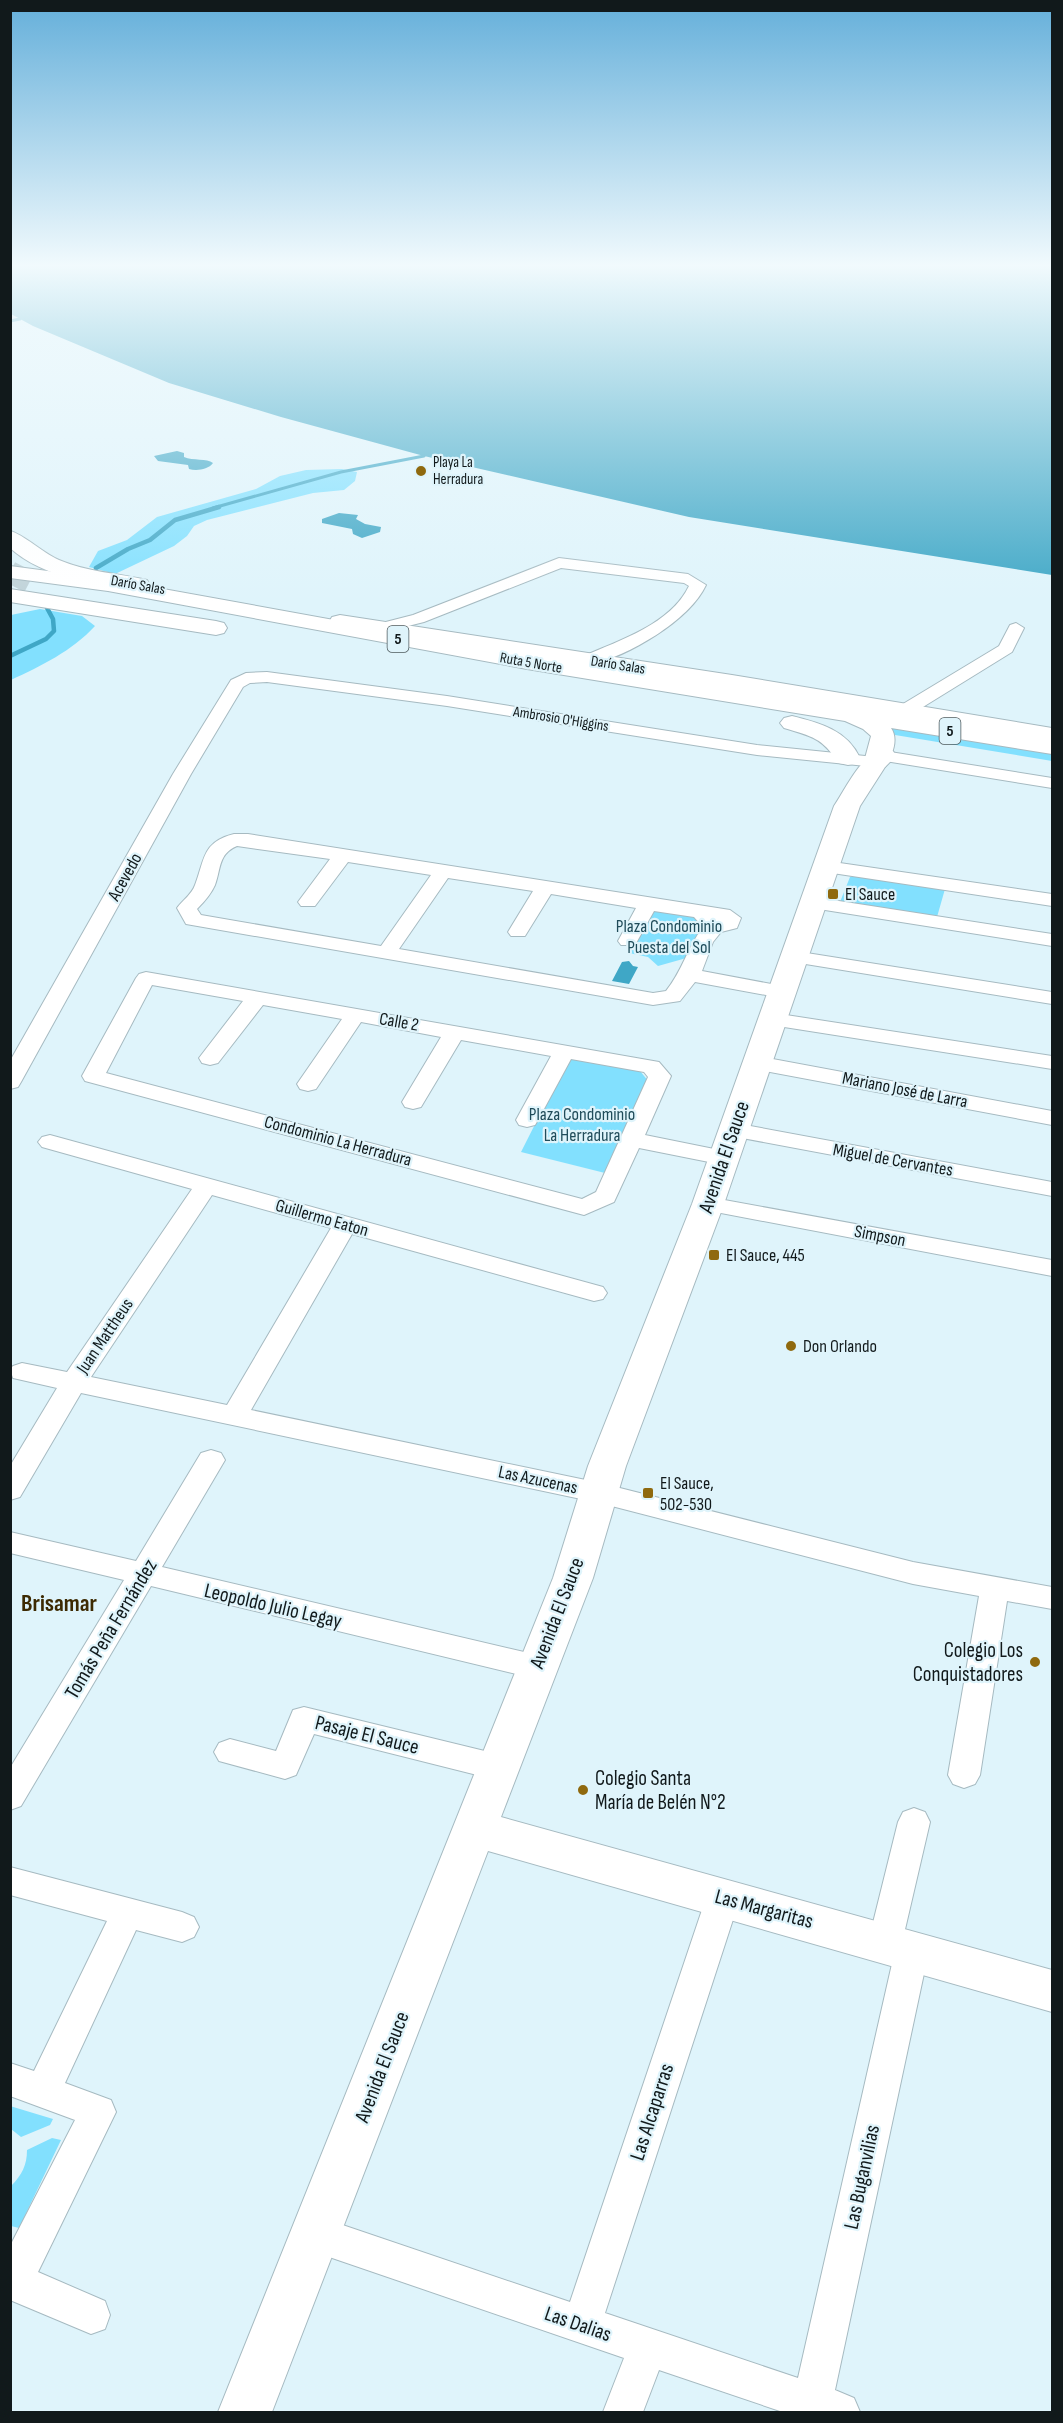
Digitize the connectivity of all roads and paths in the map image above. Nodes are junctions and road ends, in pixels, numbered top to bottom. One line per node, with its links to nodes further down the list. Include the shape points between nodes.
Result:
1 (10, 537): 6 (main road, Darío Salas, via 36,558 77,573)
2 (10, 572): 4 (main road, Ruta 5 Norte / 5)
3 (10, 578): 4 (main road)
4 (37, 580): 6 (main road, Ruta 5 Norte / 5, via 117,587); 15 (main road, Ruta 5 Norte / 5, via 62,591 214,618 324,646)
5 (10, 595): 9 (main road)
6 (279, 615): 7 (main road, Darío Salas, via 380,628); 14 (main road, Ruta 5 Norte / 5, via 539,664)
7 (424, 627): 10 (main road, Darío Salas); 10 (street, via 440,611 559,563 696,582 698,587 662,625)
8 (1016, 628): 13 (street, via 1006,649)
9 (232, 631)
10 (590, 660): 11 (main road, Darío Salas)
11 (675, 674): 13 (main road, Darío Salas); 14 (main road)
12 (246, 678): 19 (street, Ambrosio O'Higgins, via 267,677 447,701 756,750); 47 (street, Acevedo, via 237,684 182,774)
13 (904, 711): 16 (main road, Darío Salas)
14 (848, 715): 17 (main road, Ruta 5 Norte / 5); 18 (main road, via 882,732)
15 (792, 723): 18 (main road, Ruta 5 Norte / 5); 19 (main road, via 836,740)
16 (1053, 735)
17 (1053, 747)
18 (881, 752): 19 (street, Ambrosio O'Higgins); 20 (main road, 5, via 938,747); 21 (street, Ambrosio O'Higgins); 22 (main road, Avenida El Sauce)
19 (848, 758): 22 (main road, Avenida El Sauce)
20 (1053, 766)
21 (1053, 783)
22 (847, 806): 24 (main road, Avenida El Sauce)
23 (343, 855): 25 (street); 28 (street); 34 (street, via 248,840 222,844 208,862 204,887 187,908 193,920)
24 (826, 867): 27 (street); 30 (main road, Avenida El Sauce)
25 (442, 871): 26 (street); 34 (street)
26 (545, 887): 29 (street); 31 (street)
27 (1053, 900)
28 (308, 902)
29 (648, 903): 33 (street); 36 (street, via 731,918 730,924 714,927 703,941)
30 (813, 903): 32 (street); 35 (main road, Avenida El Sauce)
31 (518, 932)
32 (1053, 940)
33 (628, 941)
34 (387, 952): 36 (street, via 653,999 673,997)
35 (794, 957): 38 (street); 39 (main road, Avenida El Sauce)
36 (690, 975): 39 (street)
37 (257, 998): 40 (street, Calle 2); 43 (street); 46 (street, Calle 2, via 146,978)
38 (1053, 998)
39 (777, 1005): 44 (main road, Avenida El Sauce); 45 (street)
40 (356, 1015): 41 (street, Calle 2); 48 (street)
41 (455, 1032): 42 (street, Calle 2); 49 (street)
42 (564, 1052): 51 (street); 52 (street, Calle 2, via 651,1067 660,1076)
43 (210, 1058)
44 (757, 1063): 50 (street, Mariano José de Larra); 54 (main road, Avenida El Sauce)
45 (1053, 1063)
46 (93, 1076): 52 (street, Condominio La Herradura, via 584,1207 606,1197)
47 (10, 1082)
48 (308, 1084)
49 (413, 1102)
50 (1053, 1118)
51 (527, 1120)
52 (633, 1140): 54 (street)
53 (50, 1142): 55 (street, Guillermo Eaton)
54 (729, 1144): 56 (street, Miguel de Cervantes); 57 (main road, Avenida El Sauce)
55 (206, 1186): 58 (street, Guillermo Eaton); 62 (street, Juan Mattheus)
56 (1053, 1189)
57 (708, 1204): 59 (street, Simpson); 66 (main road, Avenida El Sauce)
58 (345, 1225): 60 (street, Guillermo Eaton); 63 (street)
59 (1053, 1268)
60 (594, 1293)
61 (22, 1372): 62 (street, Las Azucenas)
62 (74, 1382): 63 (street, Las Azucenas); 65 (street, Juan Mattheus)
63 (234, 1416): 66 (street, Las Azucenas)
64 (211, 1460): 68 (street, Tomás Peña Fernández)
65 (10, 1490)
66 (600, 1493): 69 (street, Las Azucenas, via 913,1573); 71 (main road, Avenida El Sauce, via 573,1578)
67 (10, 1542): 68 (street, Leopoldo Julio Legay)
68 (144, 1576): 71 (street, Leopoldo Julio Legay); 75 (street, Tomás Peña Fernández)
69 (995, 1587): 70 (street, Las Azucenas); 74 (street)
70 (1053, 1598)
71 (537, 1667): 73 (main road, Avenida El Sauce)
72 (230, 1752): 73 (street, Pasaje El Sauce, via 285,1766 304,1719)
73 (497, 1767): 77 (main road, Avenida El Sauce)
74 (964, 1775)
75 (10, 1797)
76 (914, 1822): 82 (street, Las Buganvilias)
77 (475, 1828): 79 (main road, Las Margaritas); 86 (main road, Avenida El Sauce)
78 (10, 1881): 80 (street)
79 (723, 1898): 82 (main road, Las Margaritas); 89 (street, Las Alcaparras)
80 (127, 1914): 81 (street); 85 (street)
81 (182, 1927)
82 (899, 1946): 83 (main road, Las Margaritas); 91 (street, Las Buganvilias)
83 (1053, 1991)
84 (10, 2079): 85 (street)
85 (44, 2089): 87 (street, via 98,2112)
86 (316, 2235): 89 (street, Las Dalias); 92 (main road, Avenida El Sauce)
87 (12, 2280): 88 (street)
88 (91, 2315)
89 (582, 2325): 90 (street, Las Dalias)
90 (648, 2347): 91 (street, Las Dalias); 93 (street)
91 (826, 2408)
92 (245, 2412)
93 (623, 2412)

